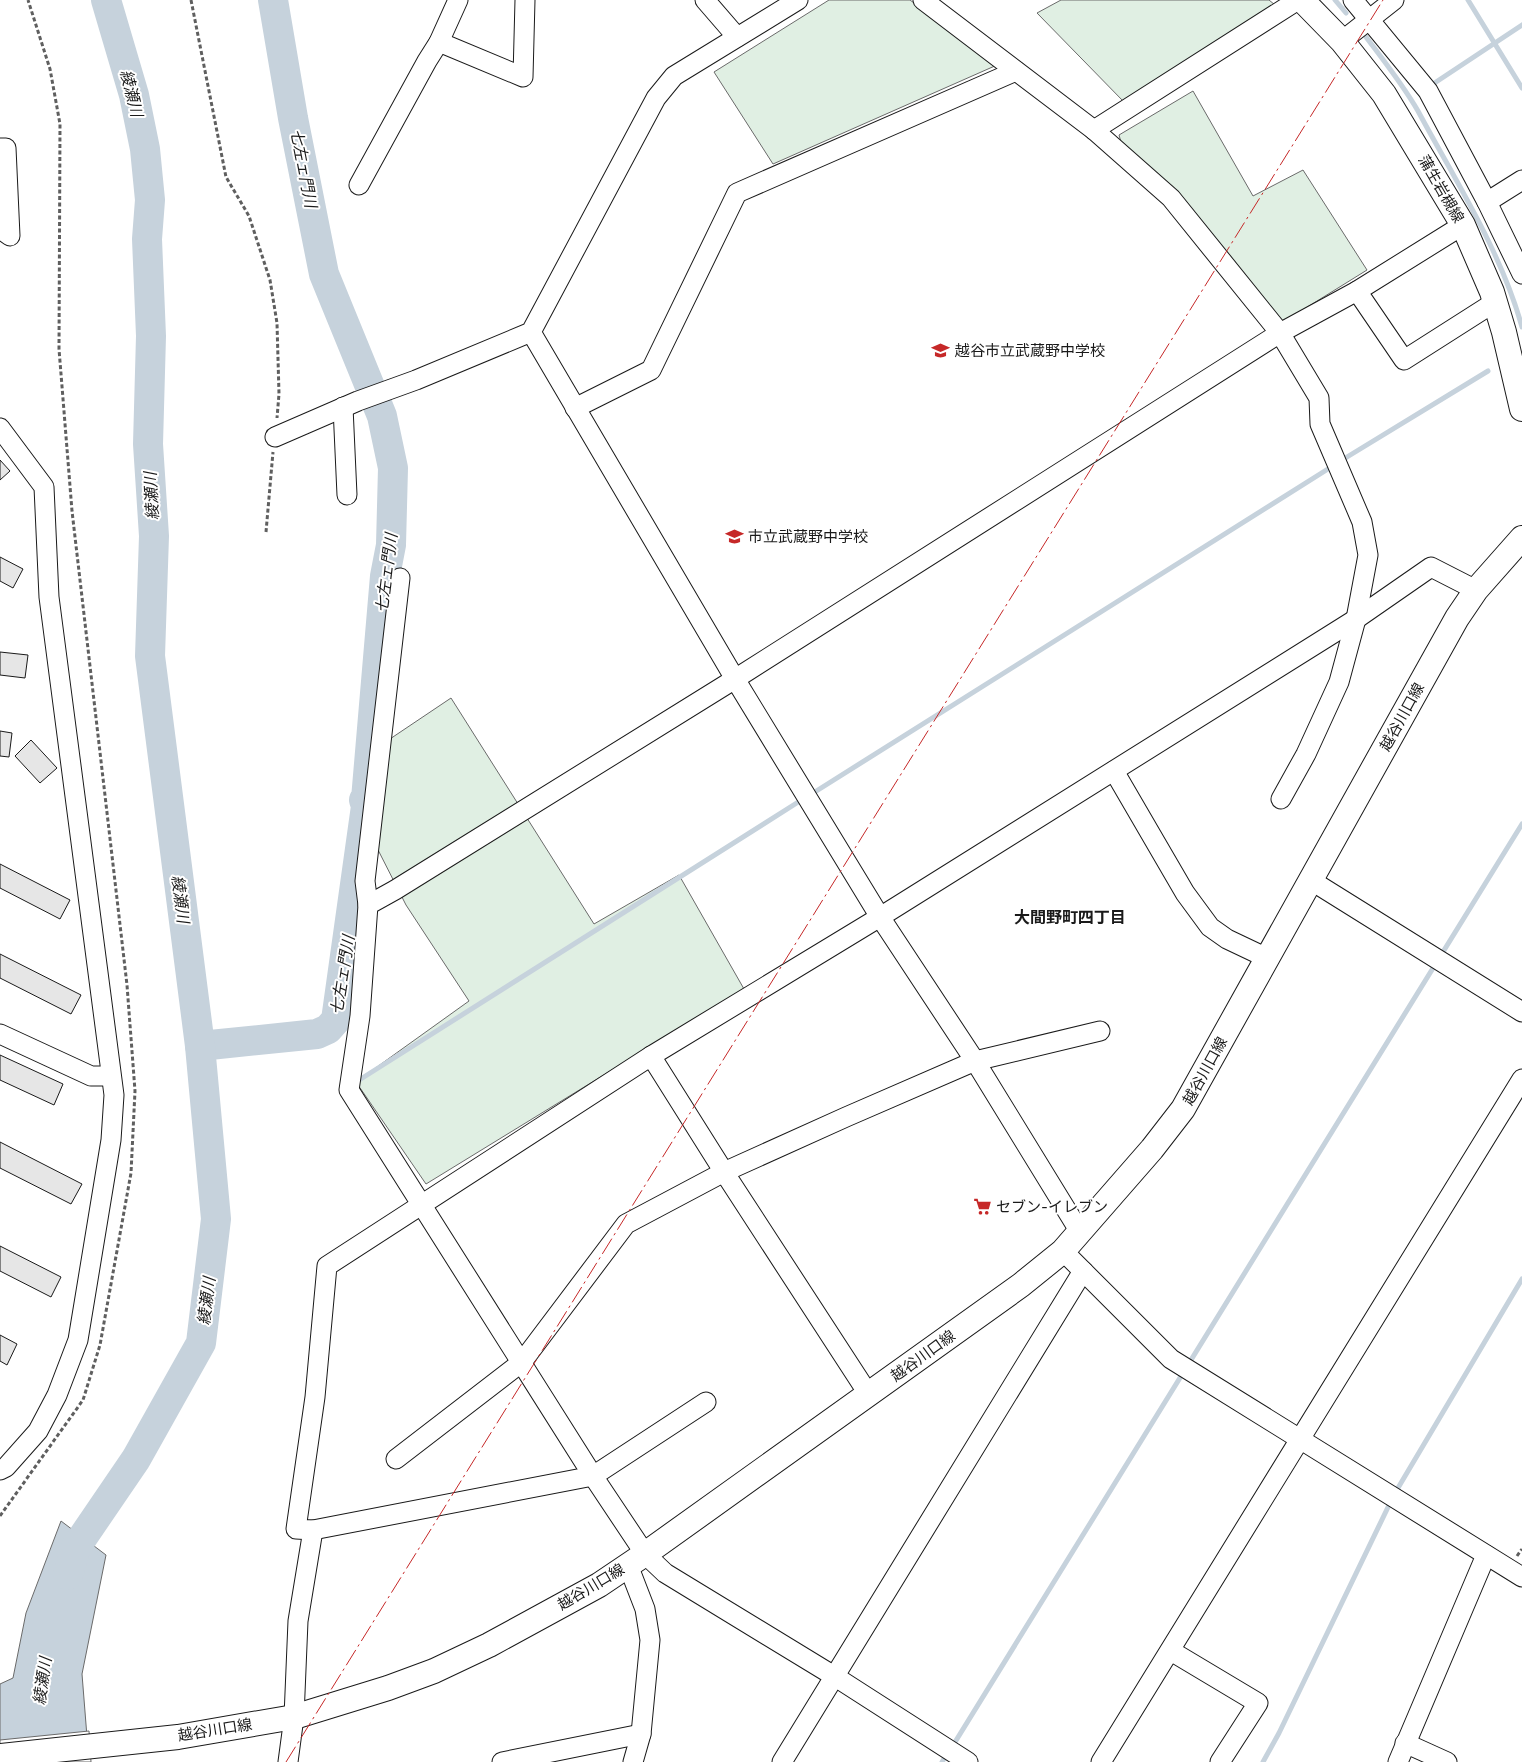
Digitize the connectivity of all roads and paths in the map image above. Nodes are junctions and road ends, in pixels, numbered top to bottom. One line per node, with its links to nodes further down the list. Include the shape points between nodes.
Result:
1 (192, 0): 32 (path, via 226,176 249,216 270,280 277,323 279,394)
2 (458, 0): 14 (street)
3 (525, 0): 14 (street, via 522,77)
4 (705, 0): 12 (street)
5 (798, 0): 12 (street)
6 (923, 0): 15 (street)
7 (1298, 0): 16 (street)
8 (1302, 0): 13 (main road, 蒲生岩槻線)
9 (1352, 0): 11 (street)
10 (1394, 0): 11 (street)
11 (1370, 19): 13 (street); 20 (street, via 1428,91)
12 (737, 37): 26 (street, via 674,76 656,98)
13 (1342, 41): 21 (main road, 蒲生岩槻線, via 1384,94)
14 (438, 42): 19 (street)
15 (1016, 71): 16 (street); 29 (street, via 737,193 651,370)
16 (1094, 130): 27 (street, via 1171,198)
17 (0, 148): 22 (street, via 6,148 10,236)
18 (1522, 180): 20 (street)
19 (359, 185)
20 (1487, 202): 23 (street)
21 (1463, 225): 24 (street); 25 (main road, 蒲生岩槻線)
22 (0, 229)
23 (1522, 274)
24 (1357, 291): 25 (street, via 1404,360); 27 (street)
25 (1495, 302): 30 (main road, 蒲生岩槻線)
26 (531, 332): 28 (street); 29 (street)
27 (1280, 333): 38 (street, via 1319,398 1320,424 1362,522 1368,555); 39 (street)
28 (343, 407): 32 (street); 33 (street)
29 (575, 408): 39 (street)
30 (1522, 409)
31 (0, 428): 51 (street, via 44,486 49,597)
32 (275, 437): 34 (path)
33 (347, 495)
34 (266, 532)
35 (1522, 538): 37 (main road, 越谷川口線)
36 (400, 578): 43 (street, via 365,881)
37 (1476, 590): 38 (street, via 1431,567); 42 (main road, 越谷川口線, via 1435,657)
38 (1356, 619): 40 (street); 41 (street, via 1339,682)
39 (735, 679): 43 (street); 44 (street)
40 (1114, 771): 44 (street); 45 (street, via 1185,893 1210,927)
41 (1281, 799)
42 (1312, 881): 45 (main road, 越谷川口線); 46 (street)
43 (368, 905): 54 (street, via 360,1016 349,1090)
44 (880, 917): 49 (street); 50 (street)
45 (1267, 958): 55 (main road, 越谷川口線, via 1183,1109)
46 (1522, 1012)
47 (1100, 1031): 50 (street)
48 (0, 1034): 51 (street, via 91,1076)
49 (651, 1056): 53 (street); 54 (street)
50 (975, 1061): 53 (street); 55 (street)
51 (110, 1076): 63 (street, via 114,1095 111,1140 78,1340 57,1395 38,1431)
52 (1522, 1079): 61 (street)
53 (724, 1172): 58 (street, via 626,1224); 59 (street)
54 (422, 1203): 58 (street); 65 (street, via 327,1266 315,1397 296,1529)
55 (1080, 1232): 56 (main road, 越谷川口線)
56 (1063, 1251): 57 (street); 59 (main road, 越谷川口線)
57 (1083, 1271): 61 (street, via 1171,1359); 70 (street)
58 (522, 1362): 62 (street); 64 (street)
59 (869, 1395): 67 (main road, 越谷川口線)
60 (706, 1402): 64 (street)
61 (1300, 1438): 66 (street); 69 (street)
62 (396, 1459)
63 (0, 1470)
64 (593, 1476): 65 (street); 67 (street)
65 (313, 1530): 71 (street, via 298,1621)
66 (1486, 1555): 68 (street); 73 (street)
67 (636, 1559): 70 (street, via 665,1573); 71 (main road, 越谷川口線, via 599,1585 434,1671); 72 (street, via 650,1640)
68 (1522, 1577)
69 (1171, 1651): 80 (street); 81 (street, via 1258,1703)
70 (834, 1676): 78 (street); 79 (street)
71 (294, 1717): 74 (main road, 越谷川口線, via 178,1737); 75 (street)
72 (641, 1734): 76 (street); 77 (street)
73 (1405, 1743): 82 (street); 83 (street)
74 (0, 1756)
75 (288, 1762)
76 (502, 1762)
77 (633, 1762)
78 (782, 1762)
79 (968, 1762)
80 (1101, 1762)
81 (1220, 1762)
82 (1398, 1762)
83 (1447, 1762)

